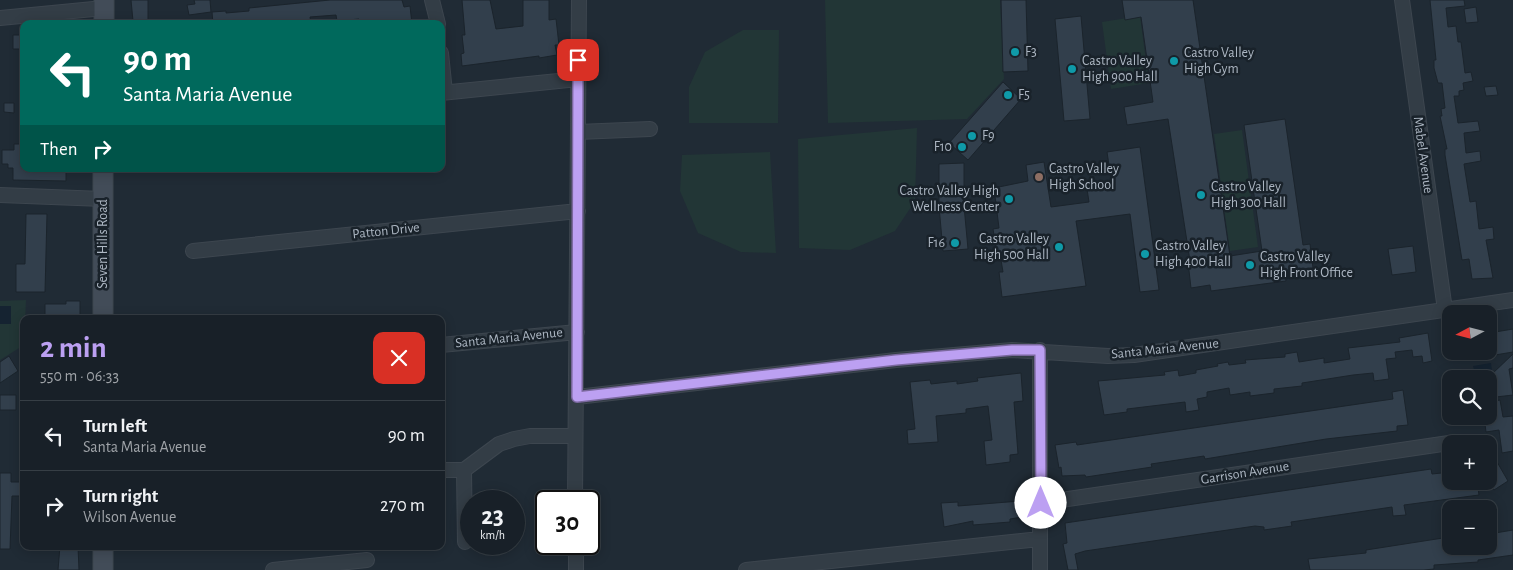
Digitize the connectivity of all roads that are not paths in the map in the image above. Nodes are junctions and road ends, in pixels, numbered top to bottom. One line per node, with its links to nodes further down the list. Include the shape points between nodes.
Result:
1 (432, 0): 6 (street)
2 (579, 0): 7 (street)
3 (1402, 0): 17 (street, Mabel Avenue)
4 (104, 10): 5 (street)
5 (0, 18)
6 (437, 20)
7 (578, 79): 8 (street); 10 (street)
8 (445, 92)
9 (650, 129): 10 (street)
10 (578, 132): 14 (street)
11 (104, 172): 13 (street, Seven Hills Road)
12 (0, 195): 13 (street)
13 (103, 199): 20 (street, Seven Hills Road)
14 (578, 211): 15 (street, Patton Drive); 21 (street)
15 (193, 251)
16 (1513, 300): 18 (street, Santa Maria Avenue)
17 (1444, 305)
18 (1479, 305)
19 (1442, 310): 23 (street, Santa Maria Avenue, via 1134,355)
20 (103, 315)
21 (577, 332): 22 (street, Santa Maria Avenue); 24 (street)
22 (445, 345)
23 (1040, 350): 24 (street, Santa Maria Avenue, via 896,360); 31 (street)
24 (577, 397): 25 (street)
25 (574, 436): 28 (street, via 514,439 499,444); 30 (street)
26 (1442, 444): 31 (street, Garrison Avenue)
27 (445, 470): 28 (street)
28 (464, 470): 29 (street)
29 (464, 490)
30 (575, 490)
31 (1041, 503): 32 (street)
32 (1040, 539): 39 (street); 40 (street)
33 (103, 550): 36 (street)
34 (576, 555): 38 (street)
35 (367, 560): 37 (street)
36 (103, 570)
37 (273, 570)
38 (576, 570)
39 (746, 570)
40 (1040, 570)

